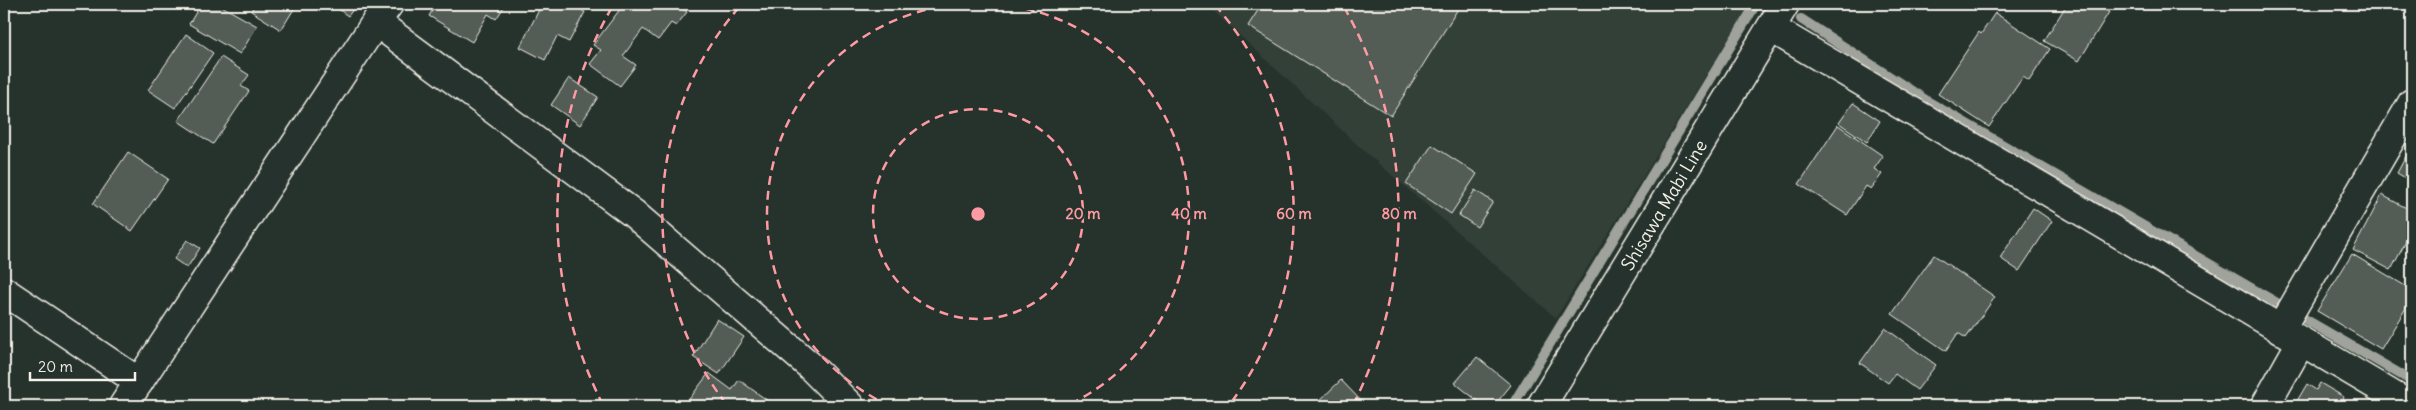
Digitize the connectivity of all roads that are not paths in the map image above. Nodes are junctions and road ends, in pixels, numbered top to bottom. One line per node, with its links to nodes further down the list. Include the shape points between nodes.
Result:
1 (1785, 4): 3 (street, Shisawa Mabi Line)
2 (382, 13): 7 (street); 9 (street, via 634,214 808,364)
3 (1771, 28): 6 (street); 10 (street, Shisawa Mabi Line)
4 (2412, 103): 6 (street)
5 (4, 291): 7 (street)
6 (2291, 324): 11 (street); 12 (street)
7 (139, 382): 8 (street)
8 (123, 406)
9 (850, 406)
10 (1542, 406)
11 (2266, 406)
12 (2411, 406)

